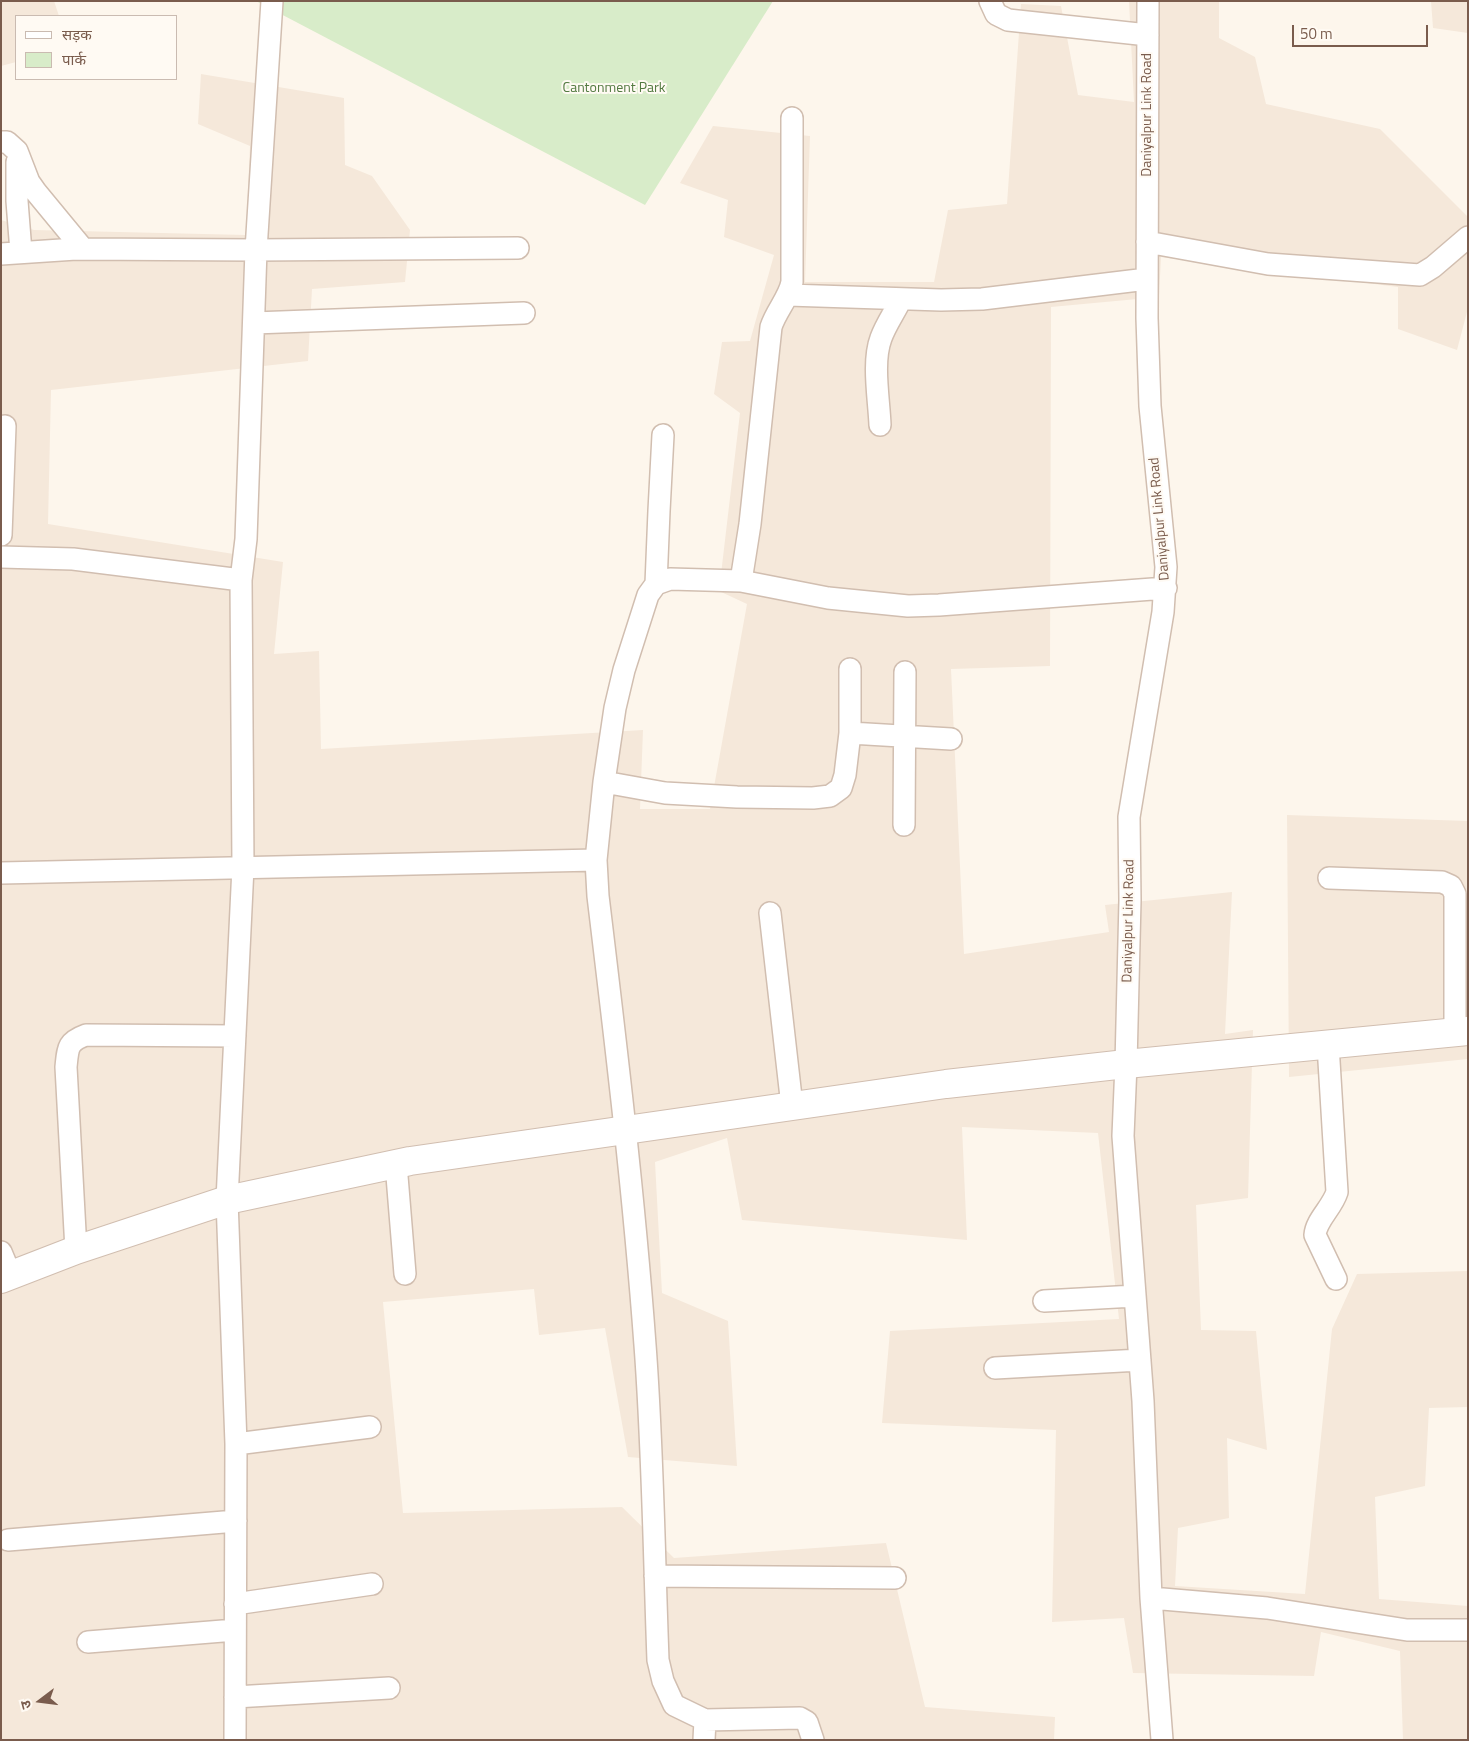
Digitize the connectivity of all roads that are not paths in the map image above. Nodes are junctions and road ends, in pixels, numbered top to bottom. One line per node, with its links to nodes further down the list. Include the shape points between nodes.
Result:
1 (272, 1): 11 (street)
2 (990, 1): 4 (street, via 996,14 1008,20)
3 (1148, 1): 4 (street, Daniyalpur Link Road)
4 (1148, 35): 8 (street, Daniyalpur Link Road)
5 (792, 118): 14 (street, via 792,282)
6 (9, 147): 10 (street, via 28,182); 12 (street, via 17,201)
7 (1468, 237): 8 (street, via 1420,275 1268,264)
8 (1147, 242): 13 (street, Daniyalpur Link Road)
9 (518, 248): 11 (street)
10 (83, 249): 11 (street); 12 (street)
11 (256, 250): 17 (street)
12 (11, 253)
13 (1147, 279): 15 (street, via 982,299); 26 (street, Daniyalpur Link Road, via 1150,406)
14 (788, 295): 15 (street); 24 (street, via 778,308 771,327)
15 (901, 299): 18 (street, via 878,347)
16 (524, 313): 17 (street)
17 (254, 323): 23 (street, via 246,539)
18 (880, 425)
19 (5, 426): 21 (street)
20 (663, 435): 25 (street)
21 (1, 535)
22 (1, 557): 23 (street, via 73,560)
23 (241, 580): 35 (street)
24 (741, 581): 25 (street, via 670,580); 26 (street, via 828,598 908,606)
25 (656, 584): 32 (street, via 648,595 624,670)
26 (1166, 588): 42 (street, Daniyalpur Link Road, via 1129,817)
27 (850, 669): 29 (street)
28 (904, 672): 30 (street)
29 (850, 733): 30 (street); 32 (street, via 841,788 830,796 737,797 664,793)
30 (905, 737): 31 (street); 33 (street)
31 (952, 740)
32 (604, 782): 34 (street)
33 (904, 825)
34 (596, 860): 35 (street); 44 (street)
35 (244, 867): 36 (street); 40 (street)
36 (1, 873)
37 (1329, 878): 39 (street, via 1442,882 1451,886 1455,894)
38 (770, 913): 43 (street)
39 (1461, 1032): 41 (street)
40 (235, 1036): 46 (street); 47 (street, via 86,1035 71,1044 66,1067)
41 (1328, 1045): 42 (street); 50 (street, via 1337,1192 1334,1202 1315,1227 1315,1235)
42 (1126, 1064): 43 (street, via 946,1084); 51 (street, Daniyalpur Link Road, via 1123,1136)
43 (792, 1106): 44 (street)
44 (626, 1130): 45 (street); 59 (street, via 645,1344)
45 (396, 1164): 46 (street); 49 (street)
46 (227, 1200): 47 (street); 56 (street)
47 (76, 1250): 48 (street)
48 (4, 1269)
49 (405, 1274)
50 (1336, 1279)
51 (1135, 1296): 52 (street); 53 (street, Daniyalpur Link Road)
52 (1044, 1301)
53 (1140, 1360): 54 (street); 62 (street, Daniyalpur Link Road)
54 (995, 1368)
55 (370, 1426): 56 (street)
56 (236, 1444): 57 (street)
57 (236, 1521): 58 (street); 63 (street)
58 (8, 1540)
59 (655, 1576): 60 (street); 69 (street, via 658,1660 663,1681 674,1705)
60 (896, 1578)
61 (372, 1584): 63 (street)
62 (1151, 1598): 65 (street, via 1268,1608 1407,1630); 72 (street, Daniyalpur Link Road)
63 (236, 1604): 64 (street)
64 (236, 1630): 66 (street); 68 (street)
65 (1468, 1630)
66 (88, 1642)
67 (389, 1688): 68 (street)
68 (235, 1697): 70 (street)
69 (705, 1730): 71 (street, via 800,1718 808,1722)
70 (235, 1740)
71 (813, 1740)
72 (1162, 1740)

